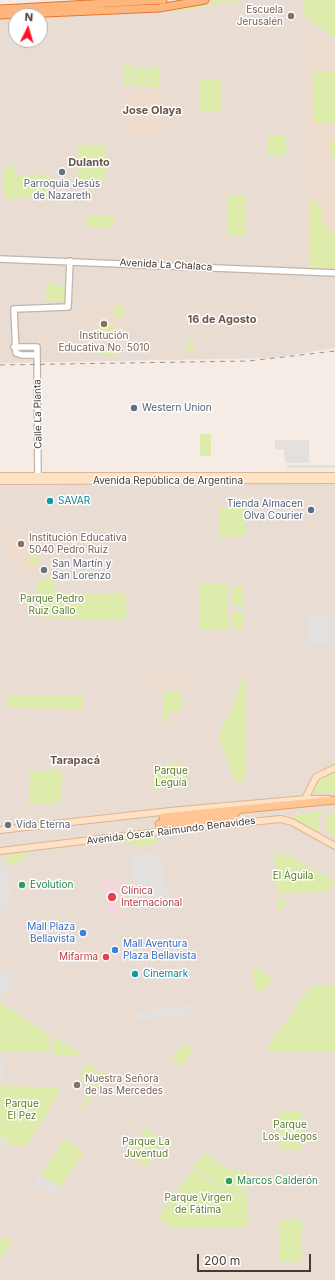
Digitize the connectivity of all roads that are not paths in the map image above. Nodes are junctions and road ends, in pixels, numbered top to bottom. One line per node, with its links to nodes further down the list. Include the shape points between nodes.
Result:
1 (163, 0): 3 (highway)
2 (205, 0): 4 (highway, via 159,8)
3 (0, 9)
4 (0, 15)
5 (0, 258): 6 (street, Avenida La Chalaca)
6 (70, 261): 7 (street, Avenida La Chalaca); 8 (street, via 68,307 14,308)
7 (334, 273)
8 (14, 347): 9 (street, via 18,354); 9 (street, Calle La Planta, via 37,347)
9 (37, 355): 12 (street, Calle La Planta)
10 (0, 476): 12 (main road, Avenida República de Argentina)
11 (335, 476): 12 (main road, Avenida República de Argentina)
12 (38, 479): 13 (main road, Avenida República de Argentina); 14 (main road, Avenida República de Argentina)
13 (335, 480)
14 (0, 481)
15 (335, 768): 16 (main road, via 314,780)
16 (305, 799): 17 (main road, Avenida Óscar Raimundo Benavides, via 321,798); 19 (main road, Avenida Óscar Raimundo Benavides)
17 (333, 801): 19 (main road, Avenida Óscar Raimundo Benavides)
18 (194, 808): 19 (main road, Avenida Óscar Raimundo Benavides); 20 (main road); 24 (main road, Avenida Óscar Raimundo Benavides)
19 (235, 811): 20 (main road, Avenida Óscar Raimundo Benavides); 22 (main road)
20 (186, 818): 21 (main road, Avenida Óscar Raimundo Benavides); 21 (main road, Avenida Óscar Raimundo Benavides, via 161,820); 23 (main road)
21 (174, 822): 25 (main road, via 168,824)
22 (241, 823): 23 (main road, Avenida Óscar Raimundo Benavides); 26 (main road, Avenida Óscar Raimundo Benavides, via 287,820)
23 (199, 827): 25 (main road, Avenida Óscar Raimundo Benavides)
24 (0, 830)
25 (163, 832): 27 (main road, Avenida Óscar Raimundo Benavides)
26 (335, 846)
27 (0, 851)

